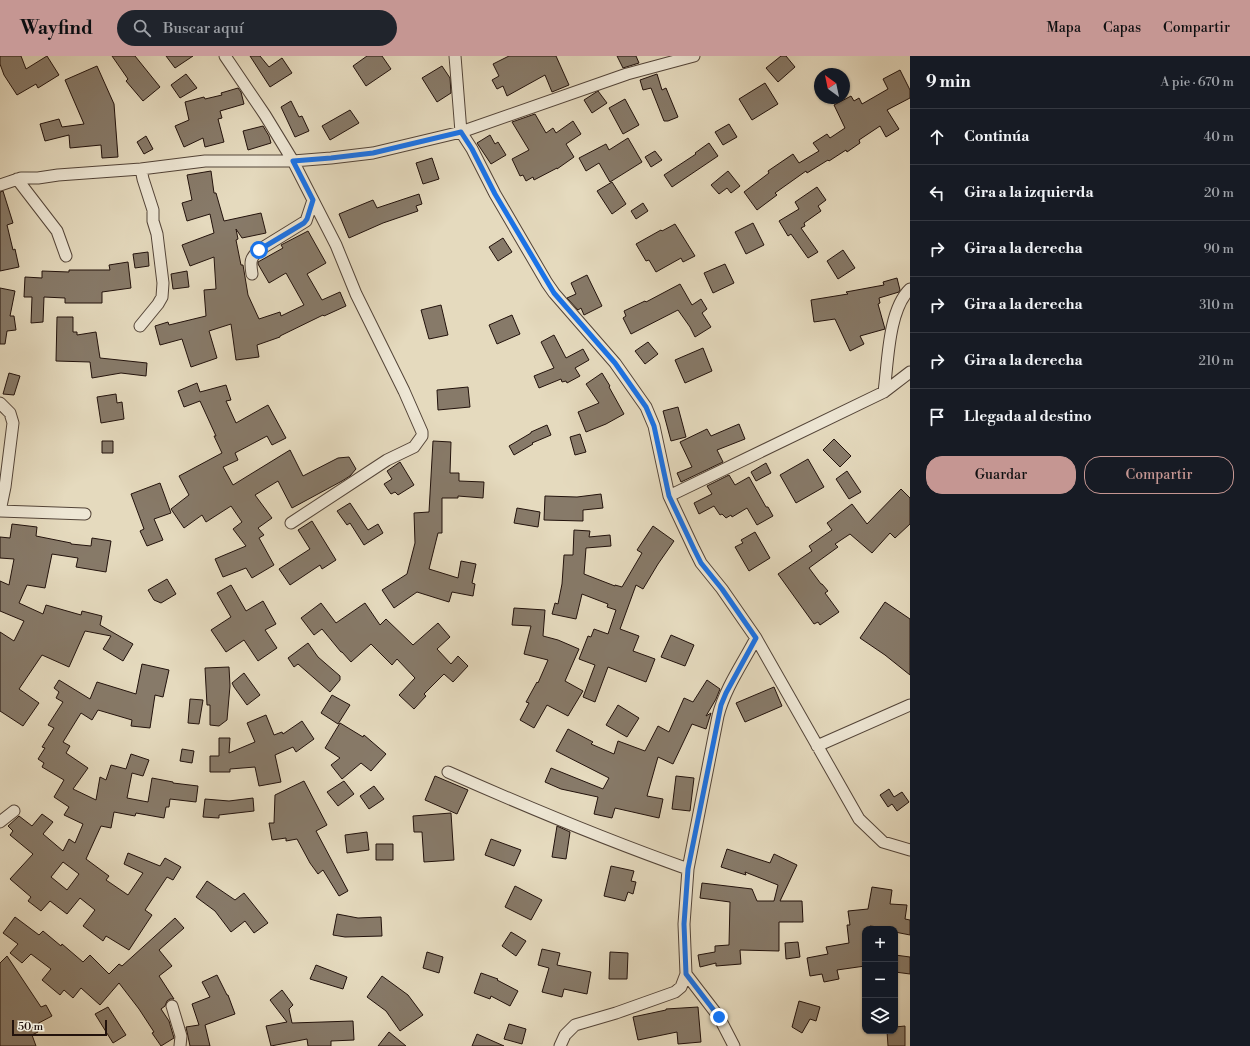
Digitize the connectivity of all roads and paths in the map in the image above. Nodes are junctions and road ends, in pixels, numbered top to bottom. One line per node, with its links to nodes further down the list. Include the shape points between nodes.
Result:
1 (225, 56): 5 (street, via 266,115)
2 (455, 56): 4 (street)
3 (694, 56): 4 (street, via 627,74)
4 (461, 132): 5 (street, via 373,153); 17 (street, via 554,293 615,363 646,407 654,426)
5 (293, 161): 6 (street, via 205,161); 9 (street)
6 (141, 169): 7 (street); 13 (street, via 153,210 163,283 162,297)
7 (18, 179): 8 (street); 10 (street, via 57,232)
8 (0, 185)
9 (313, 200): 11 (street, via 306,221 254,254 250,261); 19 (street, via 404,391 422,436 414,447 387,460)
10 (66, 256)
11 (252, 274)
12 (910, 289): 15 (street, via 901,300 893,321)
13 (140, 326)
14 (910, 372): 15 (street)
15 (884, 392): 17 (street)
16 (0, 403): 18 (street, via 10,413 13,423 0,511)
17 (669, 496): 20 (street, via 701,563)
18 (85, 514)
19 (291, 523)
20 (756, 638): 22 (street); 27 (street, via 721,705)
21 (910, 705): 22 (street)
22 (817, 746): 26 (street, via 859,819 883,842)
23 (448, 772): 27 (street, via 572,826)
24 (14, 811): 25 (street)
25 (0, 822)
26 (910, 850)
27 (688, 869): 28 (street, via 684,924)
28 (686, 974): 31 (street, via 681,987 675,992 575,1026); 32 (street, via 719,1017)
29 (172, 1006): 30 (street, via 181,1036)
30 (180, 1046)
31 (560, 1046)
32 (734, 1046)

